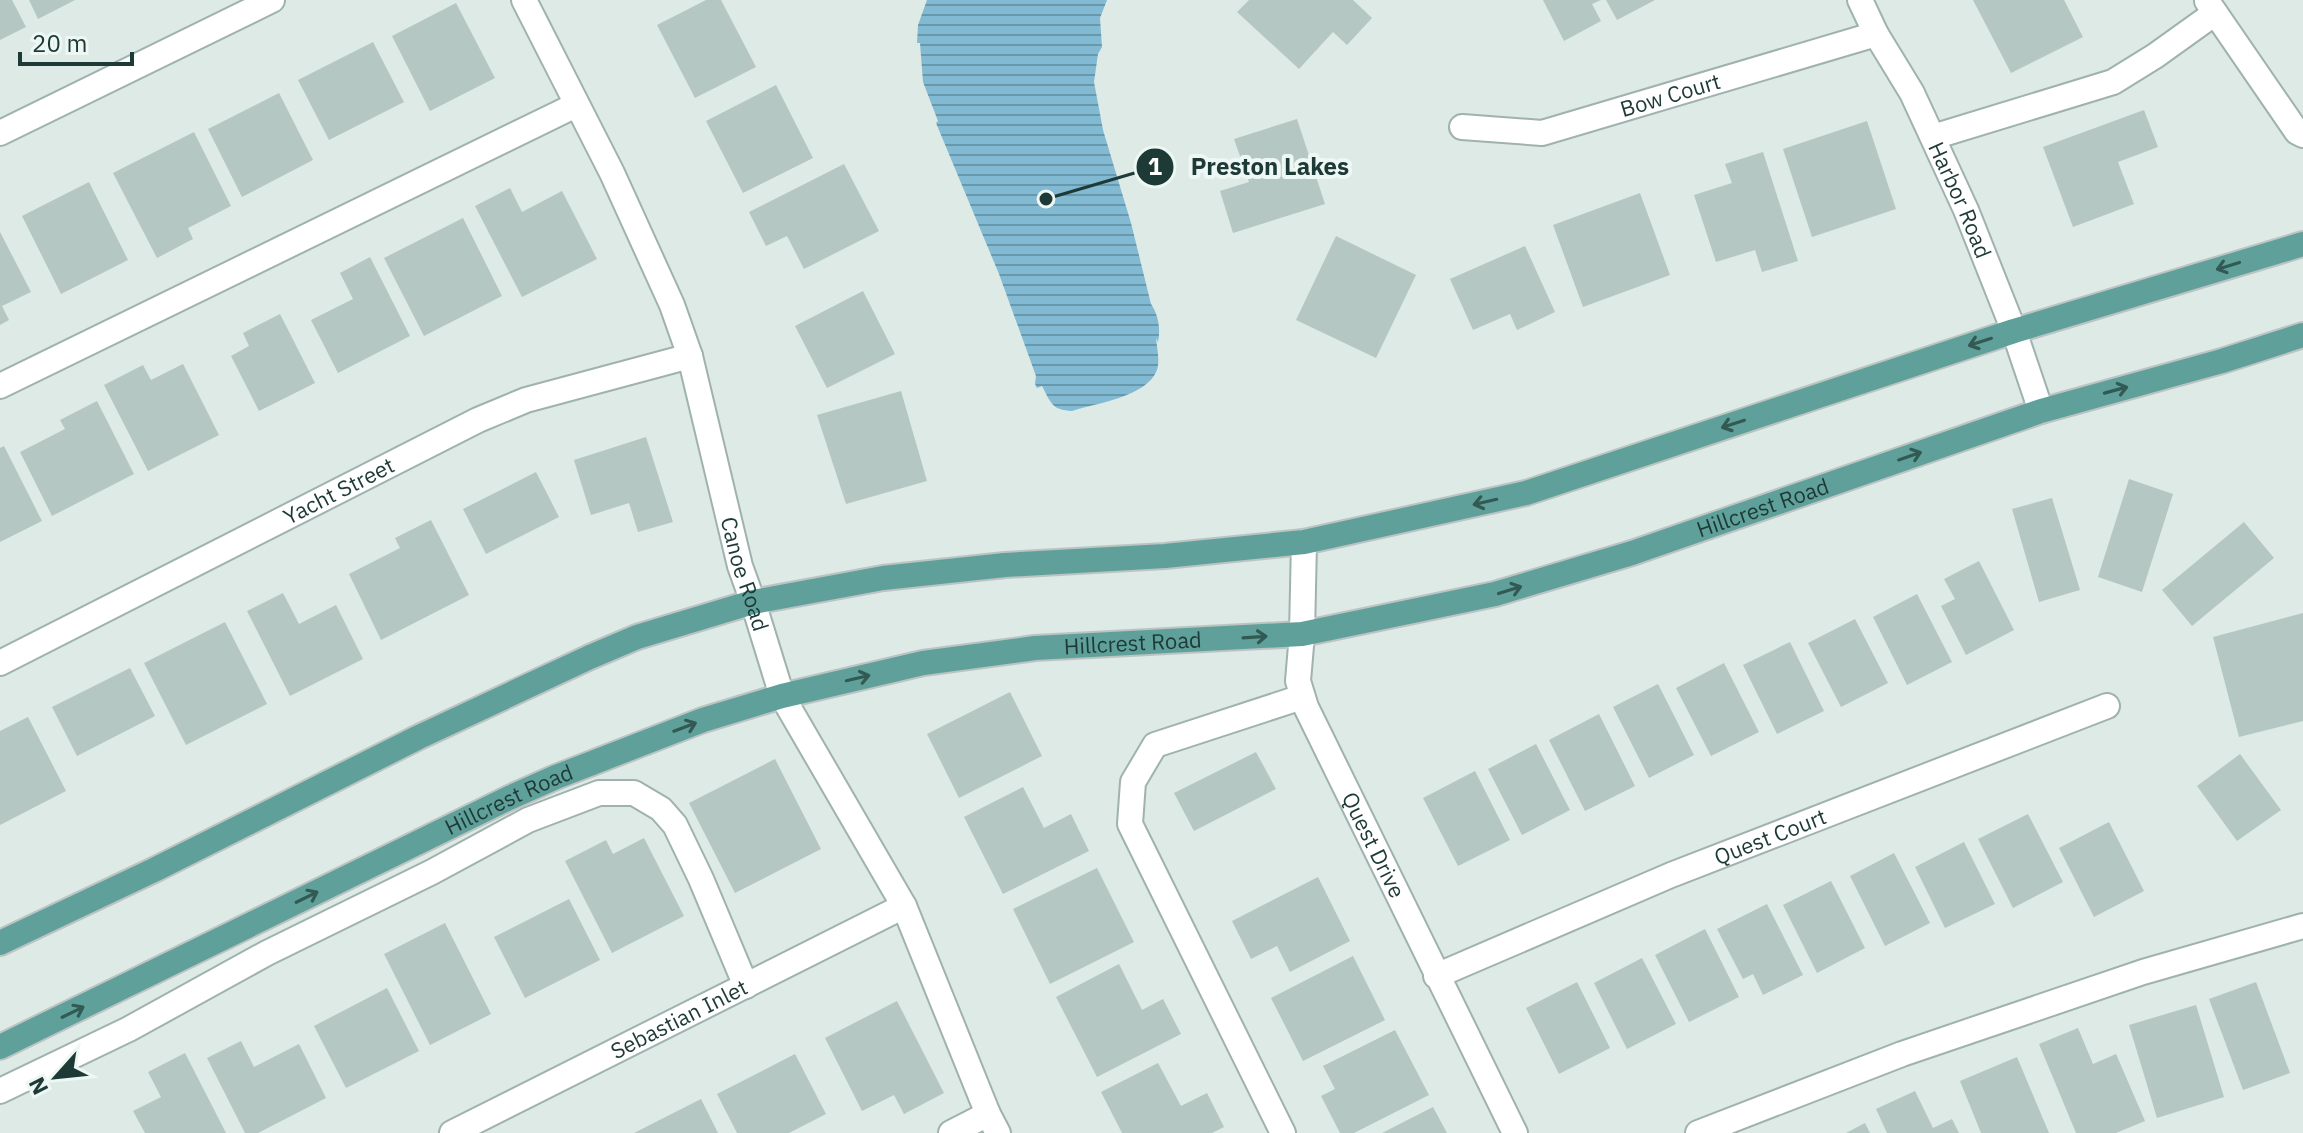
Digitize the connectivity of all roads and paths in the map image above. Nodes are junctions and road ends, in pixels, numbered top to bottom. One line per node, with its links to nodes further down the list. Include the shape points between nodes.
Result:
1 (272, 0): 8 (street)
2 (524, 0): 6 (street, Canoe Road)
3 (1860, 0): 5 (street, Harbor Road)
4 (2210, 6): 9 (street); 10 (street, via 2155,56 2113,82)
5 (1876, 34): 7 (street, Bow Court, via 1542,133); 10 (street, Harbor Road)
6 (576, 105): 14 (street, Canoe Road, via 672,305); 15 (street)
7 (1462, 127)
8 (0, 133)
9 (2303, 135)
10 (1933, 137): 12 (street, Harbor Road)
11 (2303, 244): 12 (main road, one-way to 12)
12 (2014, 331): 16 (street, Harbor Road); 17 (main road, one-way to 17, via 1526,493)
13 (2303, 335): 16 (main road, Hillcrest Road, one-way to 13)
14 (690, 356): 18 (street, Canoe Road); 20 (street, Yacht Street, via 526,400 478,420)
15 (0, 386)
16 (2041, 411): 19 (main road, Hillcrest Road, one-way to 16, via 1510,590)
17 (1304, 542): 18 (main road, via 883,578); 19 (street, Quest Drive)
18 (753, 602): 21 (street, Canoe Road); 26 (main road, via 590,657)
19 (1302, 634): 21 (main road, Hillcrest Road, one-way to 19, via 923,663 1035,648); 22 (street, Quest Drive)
20 (0, 663)
21 (782, 696): 24 (street, Canoe Road); 29 (main road, Hillcrest Road, one-way to 21, via 556,777 703,720)
22 (1302, 697): 27 (street, Quest Drive); 34 (street, via 1155,745 1133,782 1130,824)
23 (2107, 706): 27 (street, Quest Court, via 1671,875)
24 (904, 906): 28 (street, Sebastian Inlet); 31 (street, Canoe Road)
25 (2303, 926): 36 (street, via 2143,972 1902,1054)
26 (0, 943)
27 (1436, 976): 35 (street, Quest Drive)
28 (746, 986): 30 (street, via 675,825 634,793 599,793 528,820); 32 (street, Sebastian Inlet)
29 (1, 1044)
30 (0, 1091)
31 (993, 1124): 33 (street)
32 (452, 1133)
33 (951, 1133)
34 (1283, 1133)
35 (1515, 1133)
36 (1698, 1133)

